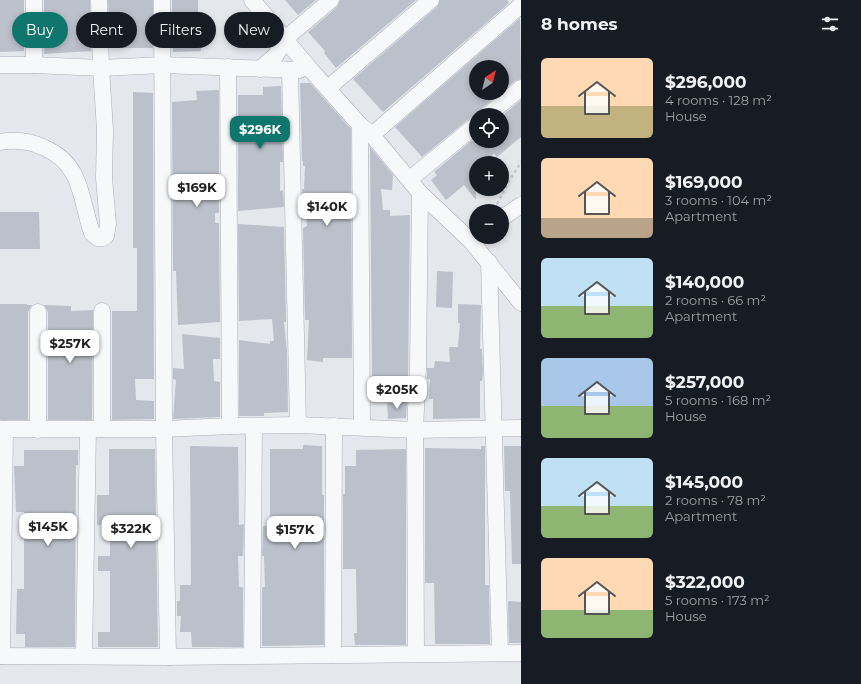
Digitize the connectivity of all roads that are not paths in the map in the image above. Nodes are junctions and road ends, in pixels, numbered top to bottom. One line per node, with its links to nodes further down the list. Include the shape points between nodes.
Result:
1 (34, 0): 10 (street)
2 (99, 0): 13 (street)
3 (162, 0): 11 (street)
4 (252, 0): 8 (street)
5 (331, 0): 8 (street)
6 (431, 0): 17 (street)
7 (521, 5): 20 (street)
8 (285, 39): 14 (street, via 276,55); 15 (street)
9 (0, 65): 10 (street)
10 (34, 65): 13 (street)
11 (163, 65): 12 (street); 13 (street); 42 (street)
12 (228, 67): 14 (street); 33 (street)
13 (101, 68): 22 (street, via 108,224 106,236 98,238 92,233 79,184 65,160 38,144 22,141)
14 (260, 69): 16 (street)
15 (310, 69): 16 (street); 17 (street)
16 (290, 70): 35 (street)
17 (328, 88): 20 (street)
18 (521, 88): 19 (street)
19 (497, 108)
20 (366, 130): 23 (street); 37 (street)
21 (469, 131): 23 (street)
22 (0, 142)
23 (410, 179): 24 (street)
24 (420, 193): 27 (street); 44 (street)
25 (521, 205): 26 (street)
26 (509, 209)
27 (469, 236)
28 (476, 244): 29 (street)
29 (488, 262): 30 (street); 38 (street)
30 (521, 303)
31 (102, 311): 41 (street)
32 (38, 312): 43 (street)
33 (230, 426): 34 (street); 42 (street)
34 (254, 426): 35 (street); 48 (street)
35 (298, 426): 36 (street)
36 (334, 426): 37 (street); 49 (street)
37 (362, 427): 44 (street)
38 (492, 428): 39 (street); 44 (street); 45 (street)
39 (521, 428)
40 (3, 429): 43 (street); 50 (street)
41 (95, 429): 42 (street); 43 (street); 51 (street)
42 (164, 429): 52 (street)
43 (38, 430)
44 (415, 430): 47 (street)
45 (500, 653): 46 (street); 47 (street)
46 (521, 653)
47 (416, 654): 49 (street)
48 (252, 655): 49 (street); 52 (street)
49 (333, 655)
50 (1, 656): 51 (street)
51 (84, 656): 52 (street)
52 (168, 657)

